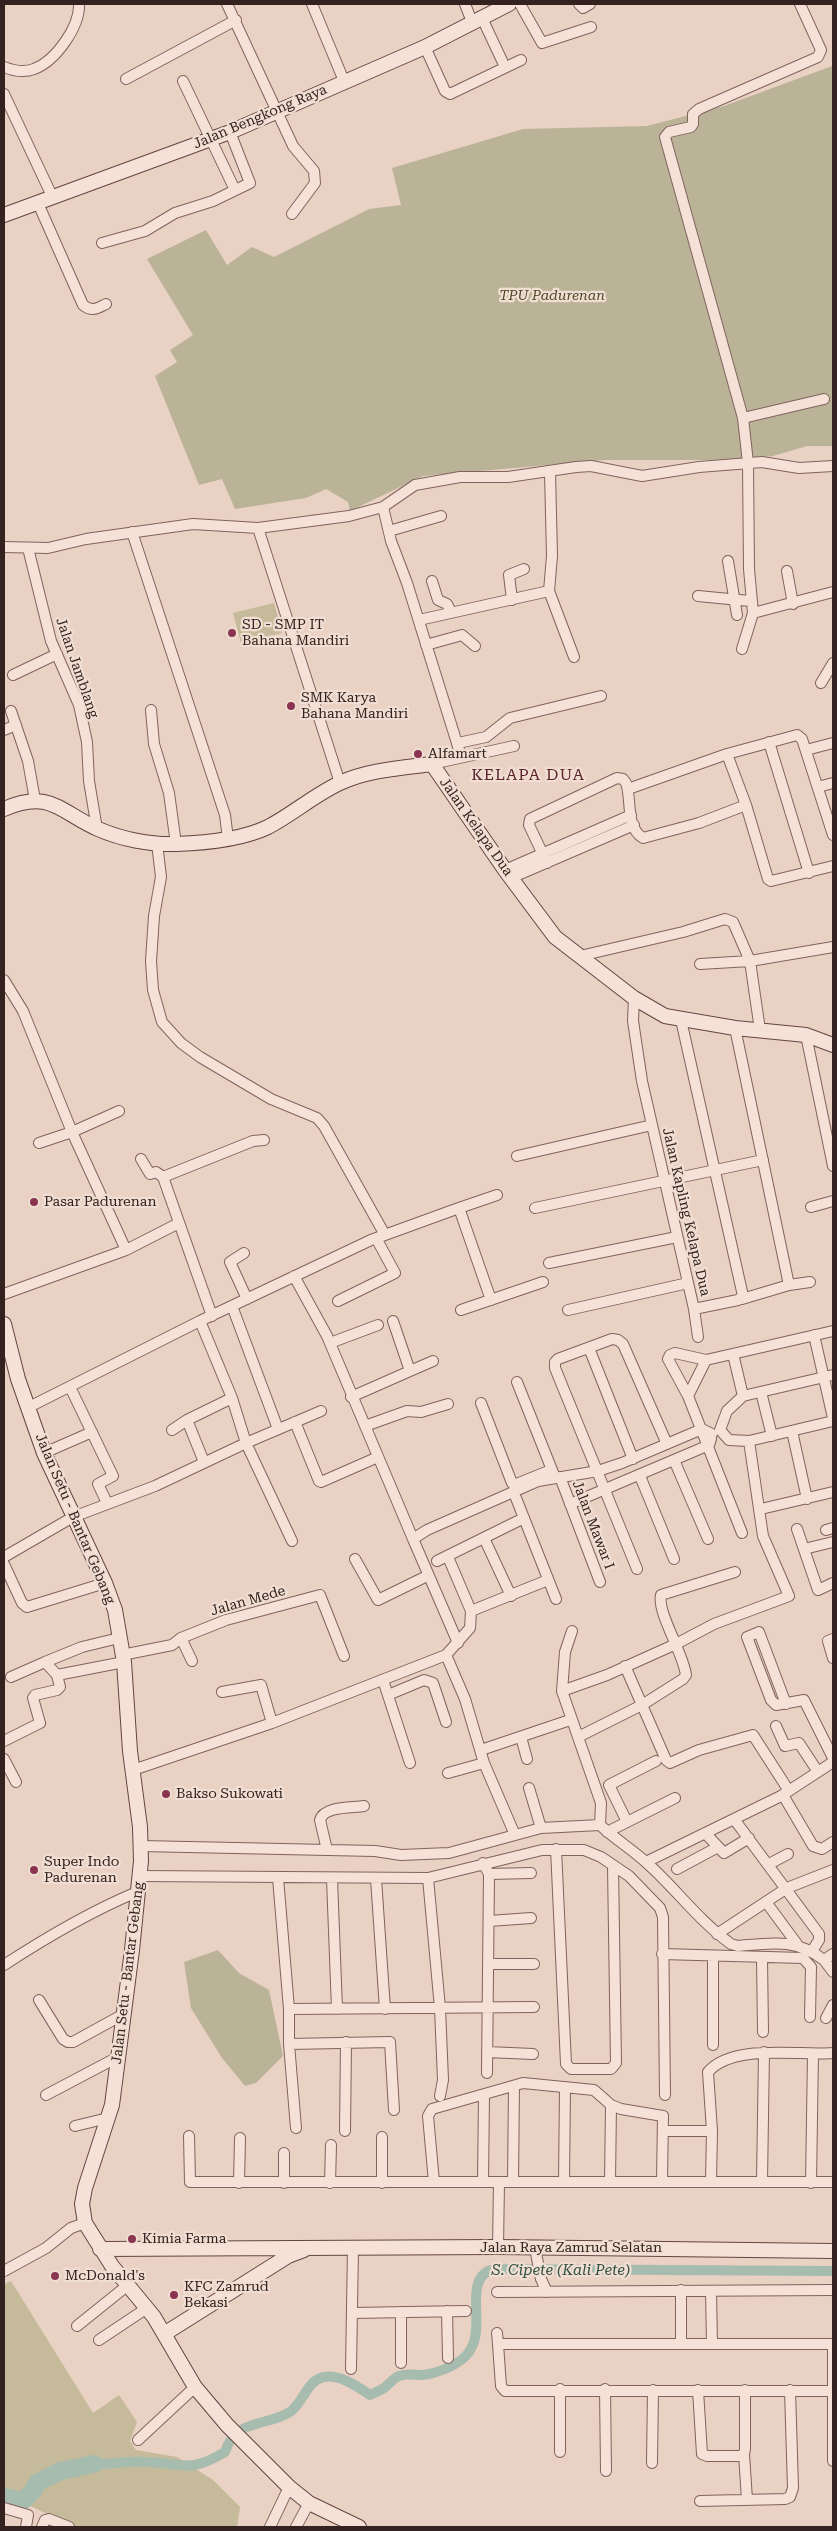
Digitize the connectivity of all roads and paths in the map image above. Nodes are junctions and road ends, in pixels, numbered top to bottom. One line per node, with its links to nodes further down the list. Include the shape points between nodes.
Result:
1 (79, 4): 15 (street, via 74,29 58,50 36,69 24,72)
2 (227, 4): 10 (street)
3 (312, 4): 18 (street)
4 (465, 4): 11 (street)
5 (509, 4): 11 (main road, Jalan Bengkong Raya)
6 (520, 4): 12 (street, via 542,43)
7 (578, 4): 8 (street, via 583,8)
8 (590, 4)
9 (800, 4): 32 (street, via 821,50 818,57 699,109 694,114 691,127 668,132 665,137)
10 (236, 20): 17 (street); 21 (street)
11 (477, 20): 13 (main road, Jalan Bengkong Raya); 16 (street)
12 (591, 27)
13 (425, 47): 16 (street, via 445,91 450,94); 18 (main road, Jalan Bengkong Raya)
14 (521, 60): 16 (street)
15 (4, 67)
16 (505, 67)
17 (126, 79)
18 (344, 80): 21 (main road, Jalan Bengkong Raya)
19 (183, 81): 23 (street)
20 (4, 94): 25 (street)
21 (278, 110): 22 (main road, Jalan Bengkong Raya); 28 (street, via 293,146 314,171 315,183)
22 (230, 132): 23 (main road, Jalan Bengkong Raya); 24 (street, via 250,178 250,183)
23 (212, 138): 24 (street); 25 (main road, Jalan Bengkong Raya)
24 (235, 190): 29 (street, via 175,213 145,231)
25 (52, 196): 26 (main road, Jalan Bengkong Raya)
26 (37, 201): 27 (main road, Jalan Bengkong Raya); 30 (street, via 83,305 94,310)
27 (4, 214)
28 (292, 214)
29 (102, 243)
30 (106, 304)
31 (824, 399): 32 (street)
32 (743, 418): 33 (street)
33 (748, 463): 34 (street, via 799,468); 35 (street, via 642,476 591,466); 52 (street)
34 (833, 466)
35 (550, 472): 36 (street, via 508,477 460,477 415,484); 47 (street, via 552,556)
36 (383, 507): 38 (street, via 349,516); 39 (street)
37 (441, 516): 39 (street)
38 (258, 528): 40 (street, via 193,524); 80 (street)
39 (389, 531): 57 (street)
40 (132, 532): 42 (street, via 48,548); 89 (street, via 225,815)
41 (4, 547): 42 (street)
42 (28, 548): 61 (street, Jalan Jamblang)
43 (728, 561): 50 (street)
44 (524, 569): 51 (street, via 509,575)
45 (787, 571): 53 (street)
46 (432, 581): 54 (street, via 438,600 447,604)
47 (549, 591): 51 (street); 62 (street)
48 (833, 592): 53 (street)
49 (698, 596): 50 (street)
50 (735, 599): 52 (street); 56 (street)
51 (512, 600): 54 (street)
52 (750, 601): 55 (street)
53 (793, 604): 55 (street)
54 (451, 612): 57 (street)
55 (753, 612): 60 (street)
56 (738, 615)
57 (418, 620): 58 (street)
58 (426, 645): 59 (street, via 462,635); 73 (street)
59 (475, 646)
60 (742, 650)
61 (56, 654): 64 (street); 87 (street, Jalan Jamblang, via 79,705 87,742 89,781)
62 (574, 658)
63 (833, 663): 65 (street)
64 (13, 675)
65 (821, 683)
66 (601, 696): 73 (street, via 510,718 486,737)
67 (151, 710): 91 (street, via 154,744 169,792)
68 (11, 711): 69 (street)
69 (16, 725): 70 (street); 83 (street, via 28,761)
70 (4, 730)
71 (769, 742): 75 (street, via 797,734); 76 (street); 94 (street)
72 (833, 742): 75 (street)
73 (458, 743): 77 (street)
74 (514, 746): 77 (street)
75 (806, 750): 81 (street)
76 (727, 754): 82 (street); 84 (street)
77 (461, 756): 78 (street)
78 (432, 764): 80 (main road, Jalan Kelapa Dua, via 390,769); 95 (main road, Jalan Kelapa Dua)
79 (833, 782): 81 (street)
80 (340, 783): 89 (main road, Jalan Kelapa Dua, via 268,826)
81 (818, 787): 88 (street)
82 (628, 789): 86 (street); 92 (street, via 623,779 617,778 530,819 529,825)
83 (35, 800): 85 (main road); 87 (main road, Jalan Kelapa Dua, via 68,810)
84 (746, 805): 86 (street, via 699,823 643,838 637,834); 94 (street, via 768,879)
85 (4, 809)
86 (632, 820): 92 (street)
87 (97, 828): 90 (main road, Jalan Kelapa Dua, via 128,839)
88 (832, 829)
89 (228, 839): 91 (main road, Jalan Kelapa Dua)
90 (157, 843): 91 (main road, Jalan Kelapa Dua); 125 (street, via 161,877 151,961 152,990 162,1022 181,1043 200,1056 271,1099 317,1118)
91 (176, 844)
92 (545, 859): 95 (street)
93 (833, 866): 94 (street)
94 (810, 873)
95 (508, 874): 97 (main road, Jalan Kelapa Dua, via 555,937)
96 (833, 947): 98 (street)
97 (580, 956): 98 (street, via 729,920); 101 (main road, Jalan Kelapa Dua)
98 (750, 962): 99 (street); 104 (street)
99 (700, 964)
100 (4, 980): 109 (street, via 23,1011)
101 (634, 998): 102 (main road, Jalan Kelapa Dua, via 665,1016); 108 (street, Jalan Kapling Kelapa Dua, via 633,1021)
102 (681, 1020): 103 (main road, Jalan Kelapa Dua); 116 (street)
103 (735, 1028): 104 (main road, Jalan Kelapa Dua); 114 (street)
104 (760, 1030): 105 (main road, Jalan Kelapa Dua)
105 (806, 1035): 106 (main road, Jalan Kelapa Dua); 115 (street)
106 (833, 1045)
107 (119, 1111): 109 (street)
108 (652, 1125): 112 (street); 118 (street, Jalan Kapling Kelapa Dua)
109 (72, 1132): 111 (street); 127 (street)
110 (264, 1140): 117 (street)
111 (39, 1143)
112 (518, 1156)
113 (142, 1159): 117 (street, via 150,1174 156,1172)
114 (763, 1160): 116 (street); 135 (street)
115 (833, 1166)
116 (715, 1170): 118 (street); 137 (street, via 744,1296)
117 (162, 1177): 124 (street)
118 (664, 1181): 123 (street); 126 (street, Jalan Kapling Kelapa Dua)
119 (497, 1195): 122 (street)
120 (833, 1201): 121 (street)
121 (811, 1207)
122 (459, 1208): 125 (street); 139 (street)
123 (535, 1208)
124 (179, 1224): 127 (street); 145 (street)
125 (381, 1237): 131 (street); 140 (street, via 395,1273)
126 (677, 1237): 129 (street); 134 (street, Jalan Kapling Kelapa Dua)
127 (126, 1250): 136 (street)
128 (244, 1253): 138 (street, via 230,1262)
129 (549, 1263)
130 (230, 1274): 138 (street)
131 (294, 1276): 138 (street); 154 (street)
132 (543, 1282): 139 (street)
133 (810, 1282): 135 (street, Jalan Kapling Kelapa Dua)
134 (688, 1283): 142 (street, Jalan Kapling Kelapa Dua); 144 (street)
135 (789, 1285): 137 (street, Jalan Kapling Kelapa Dua)
136 (4, 1294)
137 (742, 1299): 142 (street, Jalan Kapling Kelapa Dua)
138 (245, 1300): 141 (street)
139 (491, 1300): 143 (street)
140 (338, 1301)
141 (232, 1306): 145 (street); 176 (street)
142 (694, 1309): 153 (street)
143 (461, 1310)
144 (568, 1310)
145 (212, 1316): 146 (street)
146 (200, 1321): 162 (street); 167 (street)
147 (393, 1321): 159 (street)
148 (4, 1324): 150 (main road, Jalan Setu - Bantar Gebang)
149 (378, 1326): 154 (street)
150 (4, 1329): 170 (main road, Jalan Setu - Bantar Gebang)
151 (833, 1331): 152 (street)
152 (814, 1336): 156 (street); 160 (street)
153 (698, 1337)
154 (330, 1343): 166 (street)
155 (589, 1348): 185 (street, via 612,1339 623,1344); 189 (street); 192 (street, via 558,1359 555,1368)
156 (733, 1354): 157 (street); 165 (street)
157 (706, 1360): 164 (street); 164 (street, via 675,1353 670,1355 668,1359)
158 (433, 1361): 159 (street)
159 (410, 1371): 166 (street)
160 (829, 1376): 163 (street); 172 (street)
161 (517, 1382): 193 (street, Jalan Mawar I)
162 (70, 1387): 170 (street); 180 (street)
163 (761, 1392): 165 (street); 182 (street)
164 (688, 1396): 178 (street)
165 (743, 1396): 181 (street, via 727,1411)
166 (351, 1397): 175 (street)
167 (232, 1398): 173 (street); 184 (street)
168 (481, 1403): 193 (street, via 514,1485)
169 (448, 1404): 175 (street, via 421,1412 407,1411)
170 (29, 1407): 187 (main road, Jalan Setu - Bantar Gebang)
171 (321, 1411): 174 (street)
172 (833, 1419): 179 (street)
173 (187, 1420): 177 (street); 191 (street)
174 (295, 1422): 176 (street); 188 (street, via 321,1482)
175 (365, 1426): 188 (street)
176 (278, 1429): 184 (street)
177 (172, 1430)
178 (702, 1430): 181 (street); 185 (street); 186 (street)
179 (792, 1431): 182 (street); 198 (street)
180 (92, 1432): 187 (street); 199 (street, via 113,1476 98,1484)
181 (716, 1432): 183 (street, via 729,1440); 186 (street)
182 (772, 1436): 183 (street)
183 (749, 1441): 201 (street)
184 (246, 1442): 191 (street); 209 (street)
185 (667, 1444): 189 (street)
186 (709, 1446): 190 (street); 205 (street)
187 (44, 1453): 202 (main road, Jalan Setu - Bantar Gebang)
188 (378, 1457): 207 (street)
189 (633, 1459): 192 (street)
190 (674, 1460): 194 (street); 208 (street)
191 (204, 1462): 199 (street, via 155,1486)
192 (598, 1471): 193 (street); 195 (street)
193 (556, 1475): 200 (street, Jalan Mawar I); 207 (street)
194 (640, 1476): 195 (street); 215 (street)
195 (606, 1490): 200 (street); 218 (street)
196 (833, 1492): 198 (street)
197 (516, 1498): 203 (street)
198 (807, 1499): 201 (street)
199 (107, 1503): 202 (street)
200 (570, 1504): 222 (street, Jalan Mawar I)
201 (761, 1509): 233 (street, via 764,1536 789,1596 714,1624)
202 (73, 1517): 212 (street); 223 (main road, Jalan Setu - Bantar Gebang)
203 (524, 1518): 206 (street); 221 (street)
204 (798, 1528): 211 (street)
205 (742, 1533)
206 (484, 1538): 213 (street); 225 (street)
207 (413, 1539): 220 (street)
208 (708, 1539)
209 (292, 1541)
210 (833, 1542): 211 (street)
211 (804, 1549): 224 (street, via 818,1590)
212 (4, 1557)
213 (448, 1557): 216 (street); 227 (street)
214 (355, 1559): 220 (street, via 378,1600)
215 (674, 1559)
216 (437, 1561)
217 (4, 1564): 223 (street, via 22,1603 27,1607)
218 (637, 1569)
219 (735, 1572): 233 (street, via 661,1595 659,1604)
220 (427, 1576): 232 (street)
221 (548, 1580): 225 (street); 226 (street)
222 (600, 1582)
223 (104, 1583): 229 (main road, Jalan Setu - Bantar Gebang, via 114,1610)
224 (833, 1584)
225 (511, 1596): 227 (street)
226 (556, 1599)
227 (471, 1611): 232 (street, via 470,1628)
228 (572, 1631): 244 (street, via 564,1652)
229 (119, 1638): 236 (main road, Jalan Setu - Bantar Gebang); 239 (street, via 82,1647)
230 (181, 1638): 235 (street, Jalan Mede, via 226,1620 320,1595); 236 (street, Jalan Mede, via 172,1645); 238 (street)
231 (833, 1639): 237 (street, via 828,1641)
232 (458, 1643): 234 (street)
233 (676, 1644): 240 (street); 248 (street, via 686,1675)
234 (446, 1655): 243 (street); 256 (street, via 466,1699)
235 (344, 1656)
236 (123, 1658): 241 (street, Jalan Mede); 264 (main road, Jalan Setu - Bantar Gebang)
237 (833, 1658)
238 (192, 1661)
239 (46, 1662): 241 (street); 242 (street)
240 (625, 1666): 244 (street); 248 (street)
241 (57, 1675): 255 (street, via 60,1687 57,1690 33,1698 40,1723)
242 (11, 1677)
243 (382, 1680): 246 (street); 251 (street)
244 (562, 1691): 249 (street)
245 (222, 1692): 251 (street, via 261,1685)
246 (388, 1695): 250 (street, via 430,1680); 262 (street)
247 (786, 1704): 247 (street, via 776,1704 771,1700 747,1637 759,1632); 258 (street, via 804,1700)
248 (642, 1705): 254 (street); 269 (street, via 670,1763 699,1750 753,1735)
249 (570, 1720): 253 (street); 254 (street)
250 (446, 1722)
251 (272, 1723): 264 (street)
252 (776, 1726): 265 (street, via 785,1746 799,1743)
253 (521, 1737): 256 (street); 257 (street)
254 (578, 1737): 275 (street, via 601,1803)
255 (4, 1740)
256 (482, 1750): 263 (street)
257 (527, 1758)
258 (833, 1758)
259 (4, 1759): 267 (street)
260 (656, 1761): 273 (street, via 609,1785)
261 (833, 1762): 265 (street)
262 (410, 1763)
263 (484, 1763): 266 (street); 277 (street)
264 (133, 1770): 280 (main road, Jalan Setu - Bantar Gebang)
265 (818, 1772): 269 (street)
266 (448, 1773)
267 (16, 1782)
268 (529, 1788): 274 (street)
269 (786, 1793): 272 (street); 279 (street, via 813,1846 822,1849)
270 (675, 1798): 273 (street)
271 (364, 1806): 283 (street, via 327,1811 322,1815 320,1820)
272 (734, 1819): 276 (street); 278 (street)
273 (627, 1822): 275 (street)
274 (541, 1828): 275 (street); 277 (street)
275 (604, 1829): 285 (street)
276 (705, 1833): 281 (street); 285 (street)
277 (515, 1835): 283 (street, via 449,1853 400,1855)
278 (749, 1838): 281 (street, via 727,1852); 287 (street)
279 (833, 1842)
280 (141, 1846): 283 (street); 293 (main road, Jalan Setu - Bantar Gebang)
281 (718, 1847): 289 (street)
282 (556, 1849): 286 (street); 288 (street, via 584,1850 602,1857); 288 (street, via 566,2064 571,2069 611,2069 616,2063)
283 (327, 1850)
284 (788, 1854): 287 (street)
285 (646, 1862): 304 (street)
286 (483, 1863): 292 (street); 295 (street)
287 (769, 1864): 299 (street)
288 (613, 1866): 307 (street, via 629,1876 660,1908 663,1917)
289 (677, 1870)
290 (830, 1872): 298 (street); 299 (street)
291 (531, 1873): 292 (street)
292 (489, 1874): 303 (street)
293 (139, 1876): 294 (street); 300 (main road, Jalan Setu - Bantar Gebang)
294 (278, 1878): 296 (street); 323 (street)
295 (428, 1878): 297 (street); 319 (street)
296 (332, 1879): 297 (street); 321 (street)
297 (376, 1879): 322 (street)
298 (833, 1882)
299 (787, 1888): 301 (street); 306 (street, via 819,1934)
300 (137, 1892): 314 (street, via 50,1934); 324 (main road, Jalan Setu - Bantar Gebang)
301 (766, 1902): 304 (street); 305 (street)
302 (532, 1918): 303 (street)
303 (489, 1921): 312 (street)
304 (717, 1934): 305 (street, via 734,1946)
305 (797, 1944): 306 (street)
306 (812, 1951): 311 (street)
307 (662, 1954): 309 (street); 342 (street)
308 (833, 1954): 311 (street)
309 (713, 1956): 310 (street); 330 (street)
310 (762, 1957): 325 (street, via 803,1958 808,1961 811,1967); 327 (street)
311 (824, 1960): 315 (street)
312 (489, 1964): 313 (street); 320 (street)
313 (534, 1964)
314 (4, 1965)
315 (833, 1972)
316 (38, 2000): 324 (street, via 68,2042)
317 (833, 2005): 326 (street)
318 (534, 2007): 320 (street)
319 (440, 2008): 320 (street); 322 (street); 343 (street, via 443,2080)
320 (489, 2008): 331 (street)
321 (337, 2009): 322 (street); 323 (street)
322 (384, 2009)
323 (288, 2010): 329 (street)
324 (124, 2014): 336 (main road, Jalan Setu - Bantar Gebang)
325 (810, 2017)
326 (826, 2018)
327 (763, 2032)
328 (346, 2042): 329 (street); 345 (street, via 392,2043); 349 (street)
329 (289, 2044): 348 (street)
330 (713, 2045)
331 (487, 2052): 334 (street); 337 (street)
332 (764, 2052): 335 (street); 351 (street, via 721,2061 708,2072); 357 (street)
333 (833, 2053): 335 (street)
334 (533, 2054)
335 (813, 2054): 371 (street)
336 (118, 2057): 340 (street); 346 (main road, Jalan Setu - Bantar Gebang)
337 (487, 2073)
338 (514, 2086): 339 (street, via 523,2083); 341 (street); 361 (street)
339 (564, 2087): 344 (street, via 594,2090); 362 (street)
340 (46, 2095)
341 (484, 2095): 358 (street, via 432,2109 428,2116); 359 (street)
342 (665, 2095)
343 (440, 2096)
344 (611, 2105): 350 (street, via 621,2110 663,2116); 363 (street)
345 (394, 2110)
346 (108, 2118): 347 (street); 372 (main road, Jalan Setu - Bantar Gebang, via 85,2188 82,2204)
347 (75, 2126)
348 (296, 2128)
349 (345, 2131)
350 (663, 2131): 351 (street); 364 (street)
351 (712, 2131): 365 (street)
352 (189, 2136): 367 (street, via 190,2182)
353 (382, 2137): 370 (street)
354 (240, 2138): 367 (street)
355 (331, 2145): 369 (street)
356 (284, 2153): 368 (street)
357 (762, 2181): 365 (street); 371 (street)
358 (434, 2182): 359 (street); 370 (street)
359 (483, 2182): 360 (street)
360 (499, 2182): 361 (street); 373 (street)
361 (513, 2182): 362 (street)
362 (564, 2182): 363 (street)
363 (610, 2182): 364 (street)
364 (662, 2182): 365 (street)
365 (711, 2182)
366 (833, 2182): 371 (street)
367 (240, 2183): 368 (street)
368 (284, 2183): 369 (street)
369 (330, 2183): 370 (street)
370 (382, 2183)
371 (811, 2183)
372 (85, 2223): 376 (main road, Jalan Setu - Bantar Gebang); 379 (street)
373 (498, 2247): 375 (main road, Jalan Raya Zamrud Selatan); 378 (main road, Jalan Raya Zamrud Selatan)
374 (309, 2248): 375 (main road, Jalan Raya Zamrud Selatan); 376 (main road, Jalan Raya Zamrud Selatan); 393 (main road, Jalan Raya Zamrud Selatan, via 288,2256)
375 (353, 2248): 390 (street)
376 (100, 2249): 380 (main road, Jalan Setu - Bantar Gebang)
377 (833, 2250): 378 (main road, Jalan Raya Zamrud Selatan)
378 (536, 2253): 385 (street)
379 (4, 2271)
380 (128, 2286): 386 (main road, Jalan Setu - Bantar Gebang); 391 (street)
381 (681, 2290): 383 (street); 385 (street); 396 (street)
382 (833, 2290): 383 (street)
383 (711, 2291): 397 (street)
384 (497, 2292): 385 (street)
385 (547, 2292)
386 (147, 2308): 393 (main road, Jalan Setu - Bantar Gebang); 394 (street)
387 (447, 2311): 388 (street); 389 (street); 399 (street)
388 (466, 2311)
389 (401, 2312): 390 (street); 400 (street)
390 (352, 2313): 401 (street)
391 (77, 2326)
392 (497, 2333): 395 (street)
393 (164, 2334): 402 (main road, Jalan Setu - Bantar Gebang)
394 (99, 2340)
395 (498, 2344): 396 (street); 403 (street, via 502,2389)
396 (681, 2344): 397 (street)
397 (712, 2344): 398 (street)
398 (833, 2344): 409 (street)
399 (448, 2358)
400 (401, 2363)
401 (351, 2369)
402 (195, 2388): 410 (street); 416 (main road, Jalan Setu - Bantar Gebang)
403 (560, 2389): 404 (street); 411 (street)
404 (605, 2389): 405 (street); 415 (street)
405 (652, 2390): 406 (street); 414 (street)
406 (698, 2390): 407 (street); 412 (street, via 702,2454)
407 (744, 2390): 408 (street); 412 (street)
408 (790, 2390): 409 (street); 417 (street, via 792,2492 785,2499)
409 (832, 2390): 413 (street)
410 (138, 2440)
411 (560, 2452)
412 (744, 2454): 417 (street)
413 (833, 2461)
414 (652, 2463)
415 (606, 2471)
416 (289, 2487): 419 (main road, Jalan Setu - Bantar Gebang); 425 (street)
417 (747, 2500): 418 (street)
418 (700, 2501)
419 (309, 2502): 421 (main road, Jalan Setu - Bantar Gebang); 426 (street)
420 (4, 2508): 422 (street, via 28,2515)
421 (343, 2524): 427 (main road, Jalan Setu - Bantar Gebang)
422 (26, 2527)
423 (42, 2527): 424 (street, via 48,2519)
424 (69, 2527)
425 (270, 2527)
426 (296, 2527)
427 (359, 2527)

